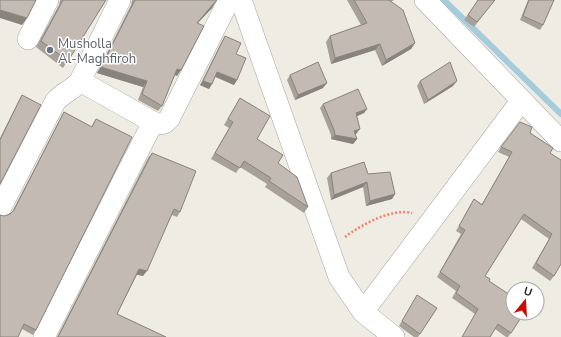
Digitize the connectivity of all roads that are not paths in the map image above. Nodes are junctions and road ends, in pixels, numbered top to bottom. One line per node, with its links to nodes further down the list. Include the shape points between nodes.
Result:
1 (48, 0): 6 (street)
2 (120, 0): 7 (street)
3 (229, 0): 9 (street, via 169,119)
4 (241, 0): 12 (street, via 339,277)
5 (425, 0): 8 (street)
6 (28, 40)
7 (70, 89): 9 (street); 11 (street)
8 (521, 101): 10 (street); 12 (street)
9 (148, 131): 13 (street)
10 (561, 141)
11 (0, 209)
12 (363, 312): 14 (street)
13 (44, 337)
14 (394, 337)

